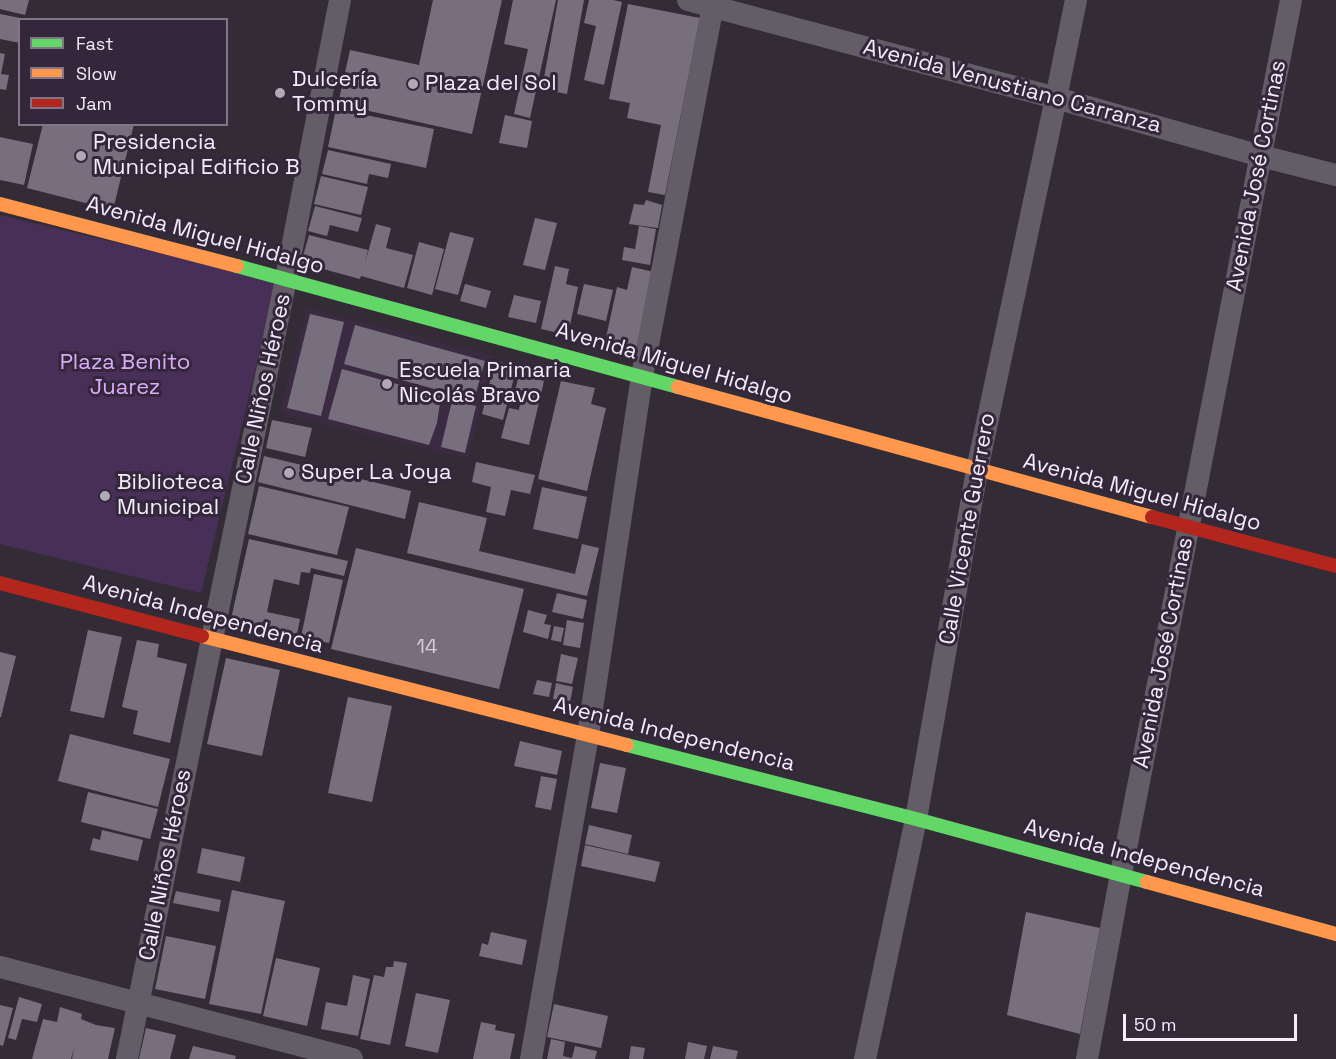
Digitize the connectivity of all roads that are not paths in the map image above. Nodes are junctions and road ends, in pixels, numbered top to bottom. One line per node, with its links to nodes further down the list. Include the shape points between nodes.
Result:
1 (340, 0): 10 (street, Calle Niños Héroes)
2 (688, 0): 5 (street, Avenida Venustiano Carranza)
3 (1076, 0): 6 (street, Calle Vicente Guerrero)
4 (1291, 0): 7 (street, Avenida José Cortinas)
5 (713, 3): 6 (street, Avenida Venustiano Carranza); 11 (street)
6 (1056, 98): 7 (street, Avenida Venustiano Carranza); 12 (street, Calle Vicente Guerrero)
7 (1261, 156): 8 (street, Avenida Venustiano Carranza); 13 (street, Avenida José Cortinas)
8 (1336, 175)
9 (0, 204): 10 (street, Avenida Miguel Hidalgo)
10 (286, 279): 11 (street, Avenida Miguel Hidalgo); 16 (street, Calle Niños Héroes)
11 (642, 376): 12 (street, Avenida Miguel Hidalgo); 17 (street)
12 (977, 470): 13 (street, Avenida Miguel Hidalgo); 18 (street, Calle Vicente Guerrero)
13 (1188, 527): 14 (street, Avenida Miguel Hidalgo); 19 (street, Avenida José Cortinas)
14 (1336, 566)
15 (0, 584): 16 (street, Avenida Independencia)
16 (212, 639): 17 (street, Avenida Independencia); 22 (street, Calle Niños Héroes)
17 (588, 735): 18 (street, Avenida Independencia); 25 (street)
18 (916, 819): 19 (street, Avenida Independencia); 26 (street, Calle Vicente Guerrero)
19 (1121, 874): 20 (street, Avenida Independencia); 27 (street, Avenida José Cortinas)
20 (1336, 934)
21 (0, 967): 22 (street)
22 (138, 1003): 23 (street, Calle Niños Héroes); 24 (street)
23 (127, 1059)
24 (352, 1059)
25 (531, 1059)
26 (865, 1059)
27 (1087, 1059)

